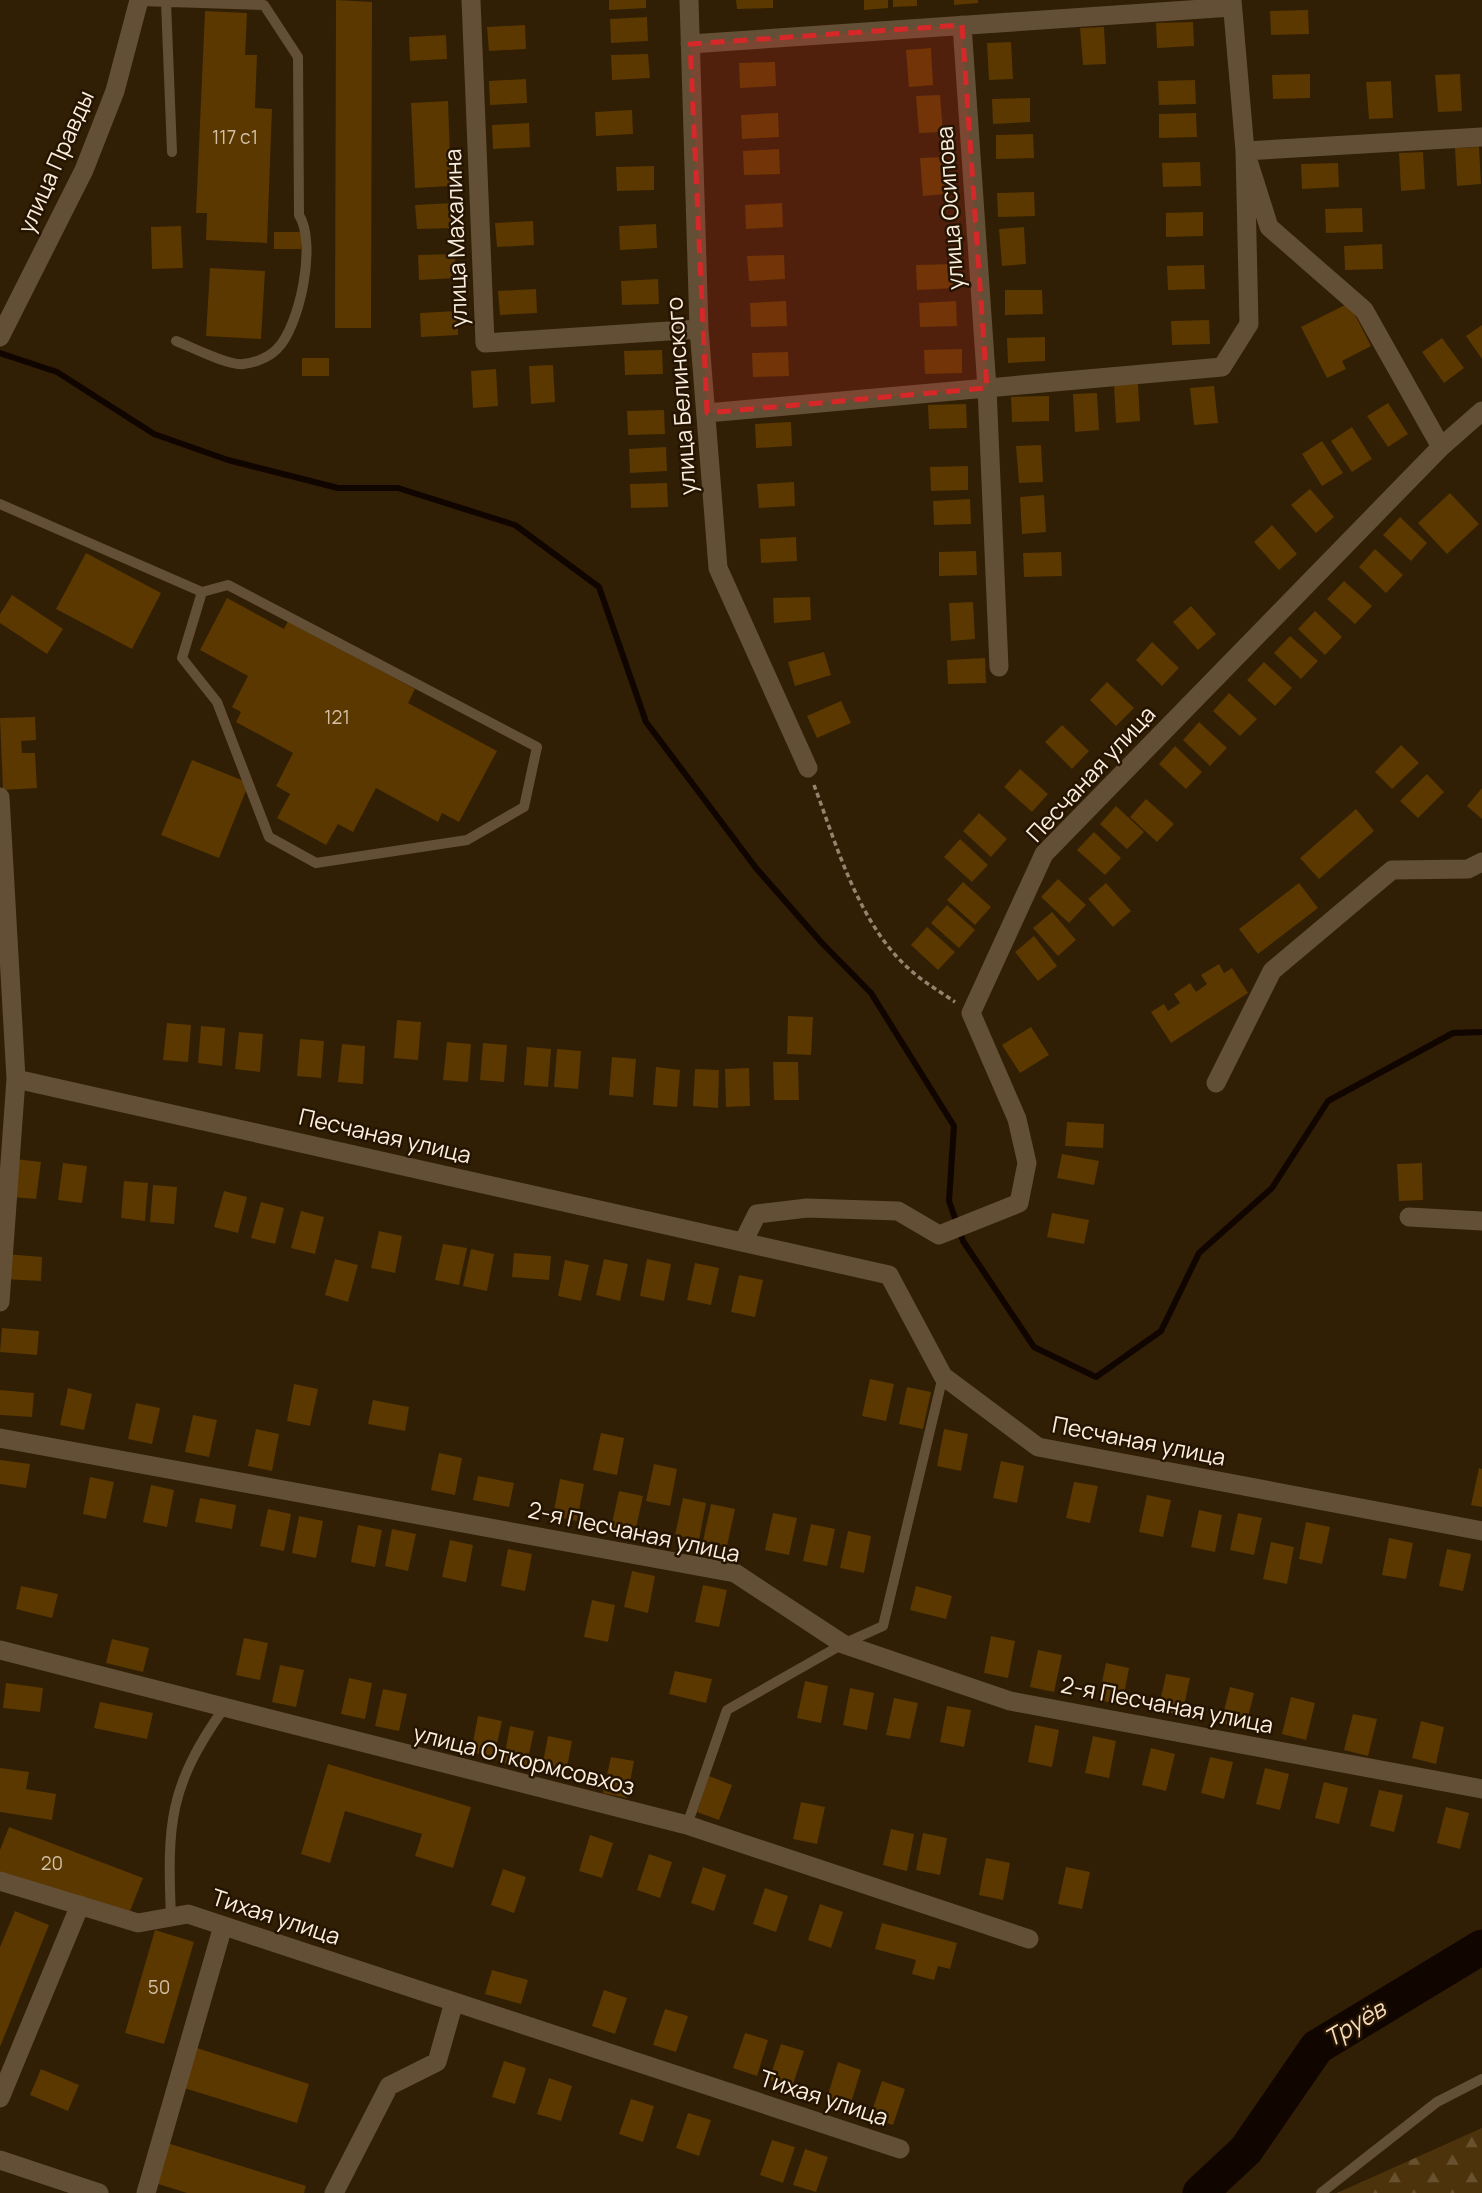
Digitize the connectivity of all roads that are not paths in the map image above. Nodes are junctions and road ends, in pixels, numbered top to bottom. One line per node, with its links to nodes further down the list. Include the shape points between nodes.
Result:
1 (139, 0): 4 (lane); 12 (street, улица Правды, via 115,91 85,170)
2 (471, 0): 11 (street, улица Махалина, via 485,343)
3 (689, 0): 7 (street, улица Белинского)
4 (166, 2): 10 (lane); 13 (lane, via 264,5 298,57 299,215 305,225 305,266 295,323 276,349 257,361 238,365)
5 (1232, 4): 6 (street); 9 (street)
6 (962, 24): 7 (street); 14 (street, улица Осипова)
7 (690, 44): 11 (street, улица Белинского)
8 (1482, 137): 9 (street)
9 (1245, 151): 14 (street, via 1249,324 1222,367); 17 (street, via 1269,227 1364,310)
10 (172, 152)
11 (699, 329): 16 (street, улица Белинского)
12 (0, 337)
13 (176, 341)
14 (986, 388): 16 (street); 20 (street, улица Осипова)
15 (1482, 411): 17 (street, Песчаная улица)
16 (707, 413): 21 (street, улица Белинского, via 718,568)
17 (1441, 447): 28 (street, Песчаная улица, via 1044,855 971,1013 1017,1119 1027,1163 1019,1203 939,1235 898,1211 807,1209 757,1214)
18 (0, 504): 19 (lane)
19 (202, 592): 19 (lane, via 228,585 537,747 524,807 467,841 316,863 270,837 217,702 182,658)
20 (999, 667)
21 (808, 768)
22 (0, 797): 24 (street)
23 (1482, 862): 25 (street, via 1468,869 1392,870 1272,971)
24 (16, 1079): 28 (street, Песчаная улица); 29 (street)
25 (1216, 1083)
26 (1409, 1217): 27 (street)
27 (1482, 1221)
28 (743, 1242): 30 (street, Песчаная улица, via 889,1275)
29 (0, 1302)
30 (943, 1376): 32 (street, Песчаная улица, via 1038,1447); 33 (lane, via 883,1626)
31 (0, 1438): 33 (street, 2-я Песчаная улица, via 735,1573)
32 (1482, 1531)
33 (843, 1644): 36 (street, 2-я Песчаная улица, via 1010,1701); 37 (lane, via 727,1710)
34 (0, 1650): 35 (street, улица Откормсовхоз)
35 (224, 1708): 37 (street, улица Откормсовхоз); 40 (lane, via 197,1747 178,1790 168,1847)
36 (1482, 1789)
37 (687, 1825): 42 (street, улица Откормсовхоз)
38 (0, 1881): 39 (street, Тихая улица)
39 (80, 1905): 40 (street, Тихая улица, via 138,1923); 45 (street)
40 (171, 1917): 41 (street, Тихая улица, via 188,1914)
41 (223, 1926): 43 (street, Тихая улица); 49 (street)
42 (1029, 1939)
43 (454, 2002): 46 (street, Тихая улица); 50 (street, via 437,2062 389,2086)
44 (1482, 2079): 51 (lane, via 1437,2102)
45 (0, 2098)
46 (900, 2149)
47 (0, 2160): 48 (street)
48 (86, 2192)
49 (146, 2193)
50 (334, 2193)
51 (1321, 2193)

